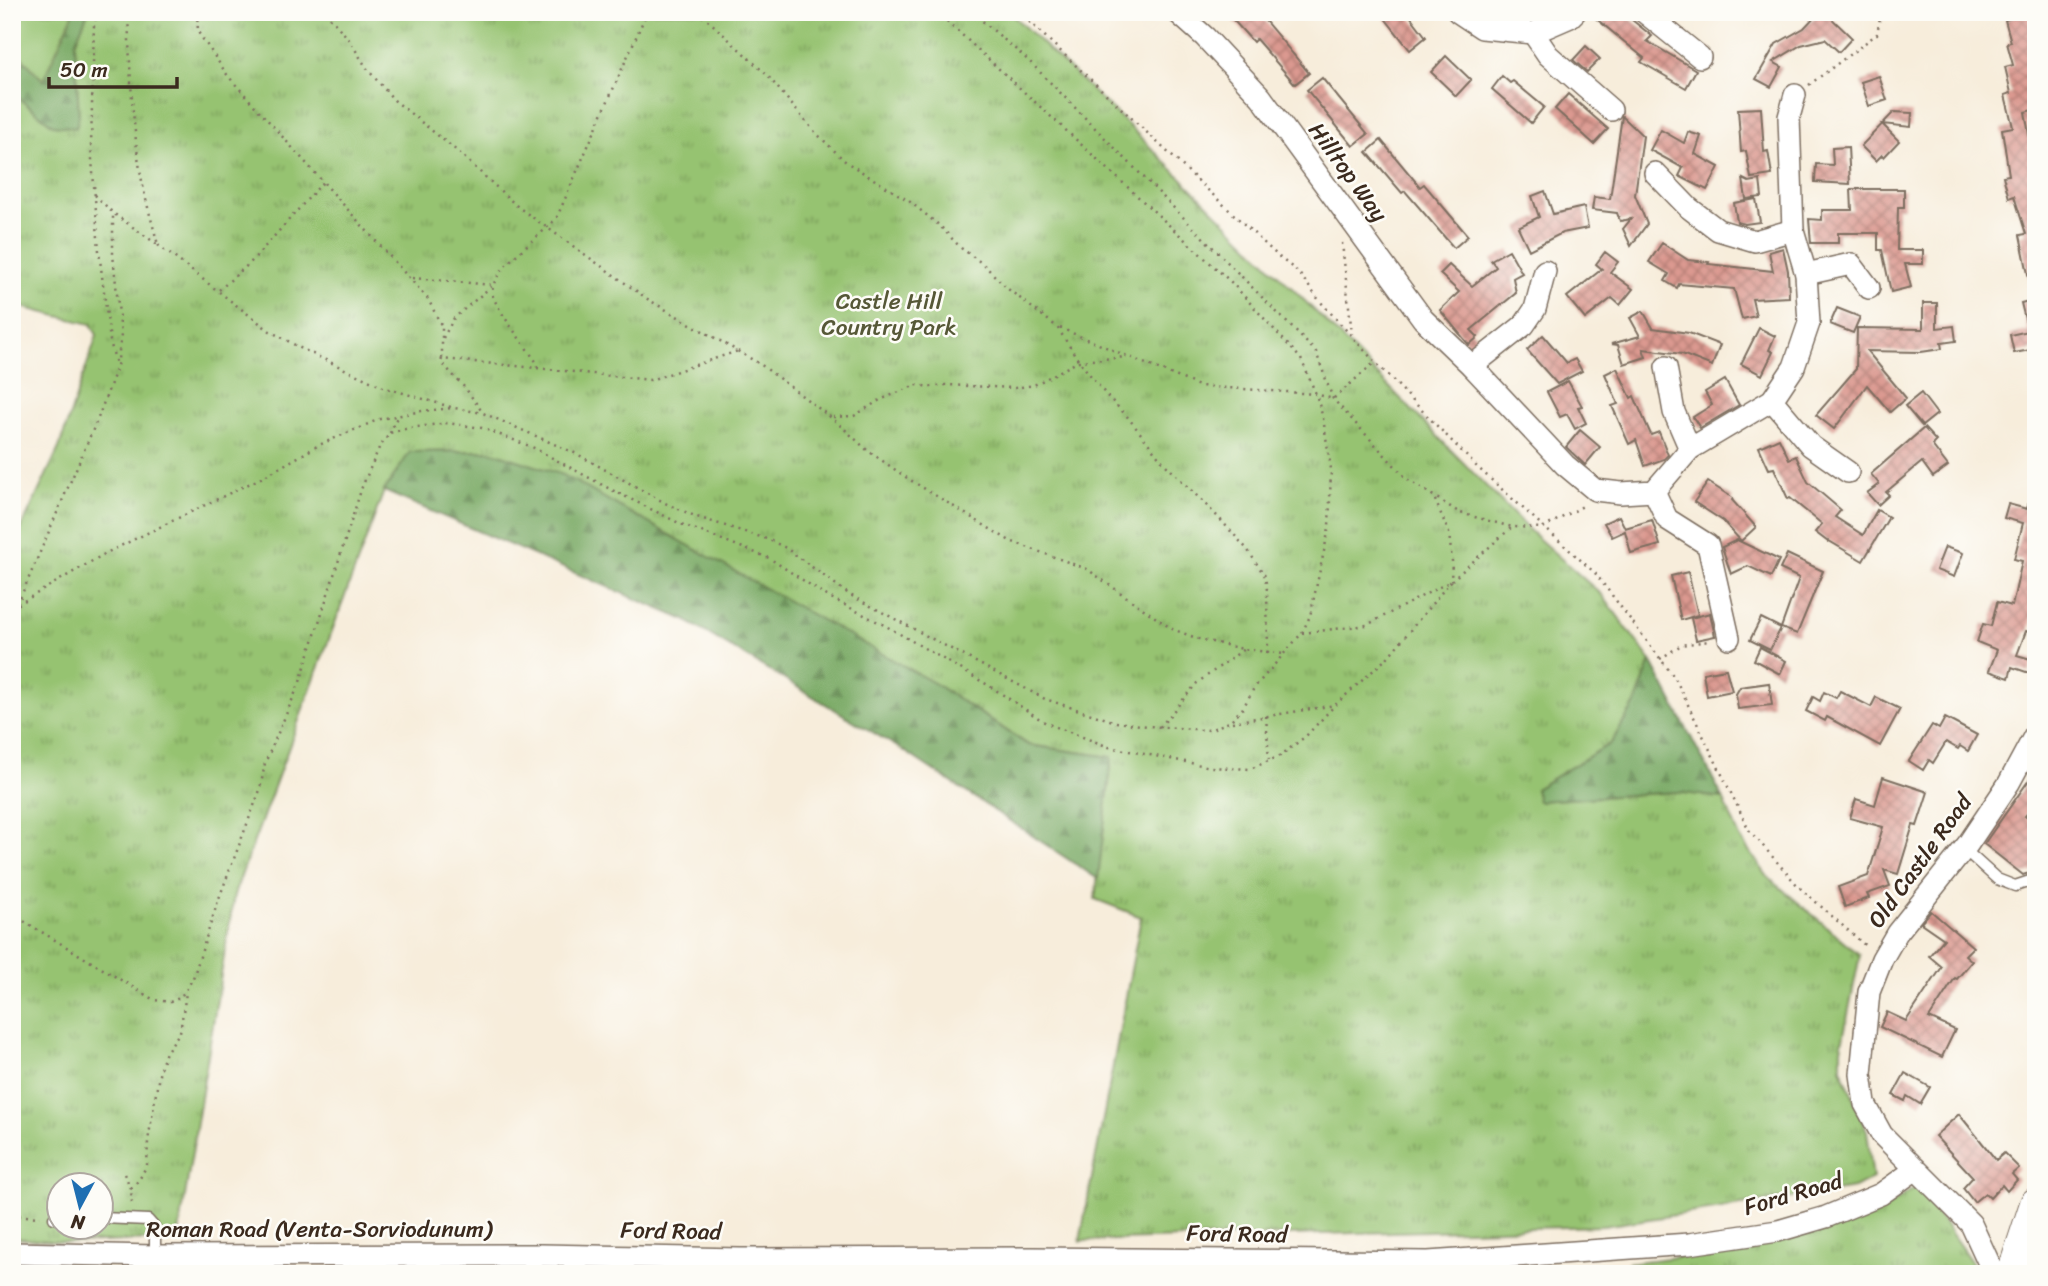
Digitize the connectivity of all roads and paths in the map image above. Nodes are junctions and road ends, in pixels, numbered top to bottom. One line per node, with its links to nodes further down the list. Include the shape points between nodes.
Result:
1 (98, 12): 21 (path, via 91,146)
2 (128, 12): 26 (path, via 138,149)
3 (197, 12): 20 (path, via 198,32 228,76)
4 (325, 12): 23 (path, via 394,100)
5 (647, 12): 23 (path)
6 (696, 12): 33 (path, via 767,75 813,131 846,162 940,226)
7 (937, 12): 45 (path, via 1232,283 1301,359)
8 (972, 12): 46 (path, via 1038,70 1317,352)
9 (1019, 12): 34 (path, via 1298,272)
10 (1177, 12): 41 (street, Hilltop Way, via 1261,97 1423,319)
11 (1458, 12): 15 (street, via 1482,28)
12 (1575, 12): 15 (street)
13 (1644, 12): 16 (street)
14 (1881, 12): 17 (path, via 1877,34)
15 (1533, 33): 18 (street, via 1548,55)
16 (1700, 57)
17 (1795, 95): 24 (street, via 1789,117)
18 (1611, 110)
19 (1655, 173): 24 (street, via 1718,230 1755,241)
20 (323, 182): 29 (path); 32 (path, via 251,262)
21 (95, 194): 22 (path); 43 (path, via 110,341)
22 (113, 213): 26 (path); 43 (path, via 121,335)
23 (548, 229): 30 (path, via 502,269); 36 (path, via 649,300)
24 (1793, 230): 28 (street)
25 (1342, 243): 34 (path)
26 (158, 244): 32 (path)
27 (1545, 271): 41 (street, via 1535,310 1524,325)
28 (1806, 274): 31 (street, via 1853,256); 47 (street, via 1809,323 1794,367)
29 (410, 278): 30 (path); 35 (path, via 437,313)
30 (493, 285): 35 (path, via 454,318); 44 (path, via 493,298)
31 (1868, 288)
32 (219, 290): 48 (path, via 270,331 302,349 383,387)
33 (1057, 327): 37 (path); 39 (path)
34 (1352, 334): 40 (path)
35 (443, 338): 38 (path)
36 (738, 351): 44 (path, via 650,380); 51 (path)
37 (1130, 357): 39 (path); 45 (path, via 1199,386)
38 (442, 359): 44 (path); 49 (path)
39 (1079, 361): 51 (path, via 1034,385 916,385 854,416); 66 (path, via 1164,463 1247,549 1265,576)
40 (1376, 362): 46 (path); 59 (path)
41 (1472, 366): 55 (street, Hilltop Way, via 1565,465)
42 (1666, 366): 53 (street, via 1674,412)
43 (117, 367): 61 (path)
44 (537, 368)
45 (1316, 394): 46 (path); 63 (path, via 1331,469 1329,527 1310,616)
46 (1333, 399): 57 (path, via 1408,479)
47 (1772, 400): 53 (street); 54 (street, via 1811,446)
48 (454, 408): 49 (path); 50 (path)
49 (483, 413): 72 (path, via 577,454 667,504 786,548 850,595 1045,699 1116,722)
50 (398, 415): 52 (path); 61 (path, via 319,445 106,553)
51 (830, 418): 65 (path, via 907,478 1010,541 1087,569 1172,629)
52 (390, 433): 74 (path, via 448,423 482,428 532,446 681,524 769,558 1046,723 1097,743 1211,767 1250,769); 79 (path, via 362,487 300,682 265,763 260,790)
53 (1690, 449): 56 (street)
54 (1848, 472)
55 (1595, 489): 56 (street); 59 (path, via 1588,503)
56 (1654, 491): 64 (street, via 1667,519 1708,545)
57 (1433, 495): 58 (path, via 1460,513); 60 (path, via 1449,533)
58 (1512, 527): 59 (path); 60 (path)
59 (1543, 528): 68 (path, via 1595,573)
60 (1451, 581): 63 (path, via 1367,625); 69 (path, via 1387,658)
61 (14, 607): 62 (path)
62 (12, 617)
63 (1302, 633): 67 (path)
64 (1729, 638): 68 (path, via 1681,645)
65 (1244, 649): 66 (path); 72 (path, via 1197,683)
66 (1268, 653): 67 (path)
67 (1285, 654): 71 (path)
68 (1660, 659): 78 (path, via 1675,678 1749,830 1799,887)
69 (1335, 705): 70 (path); 74 (path, via 1306,736)
70 (1266, 716): 71 (path); 74 (path)
71 (1229, 722): 72 (path, via 1209,730)
72 (1160, 727)
73 (2036, 733): 75 (street, Old Castle Road, via 2010,783)
74 (1269, 760)
75 (1964, 849): 76 (lane, via 1997,879 2015,886); 78 (street, Old Castle Road, via 1896,933)
76 (2036, 878)
77 (12, 914): 79 (path, via 154,1000 170,1002)
78 (1882, 959): 80 (street, Old Castle Road, via 1869,992 1861,1074 1865,1104 1882,1135)
79 (185, 992): 82 (path, via 180,1032 160,1069 147,1165)
80 (1916, 1169): 89 (street, Ford Road, via 1881,1194 1777,1231 1689,1244 1428,1262); 91 (street, Old Castle Road)
81 (124, 1174): 82 (path)
82 (131, 1188): 87 (path)
83 (2036, 1204): 91 (main road)
84 (12, 1215): 85 (path)
85 (46, 1218)
86 (116, 1218): 87 (lane)
87 (132, 1218): 90 (lane, via 152,1223)
88 (12, 1254): 90 (street, Roman Road (Venta-Sorviodunum))
89 (542, 1255): 90 (street, Roman Road (Venta-Sorviodunum))
90 (155, 1256)
91 (2013, 1266)

